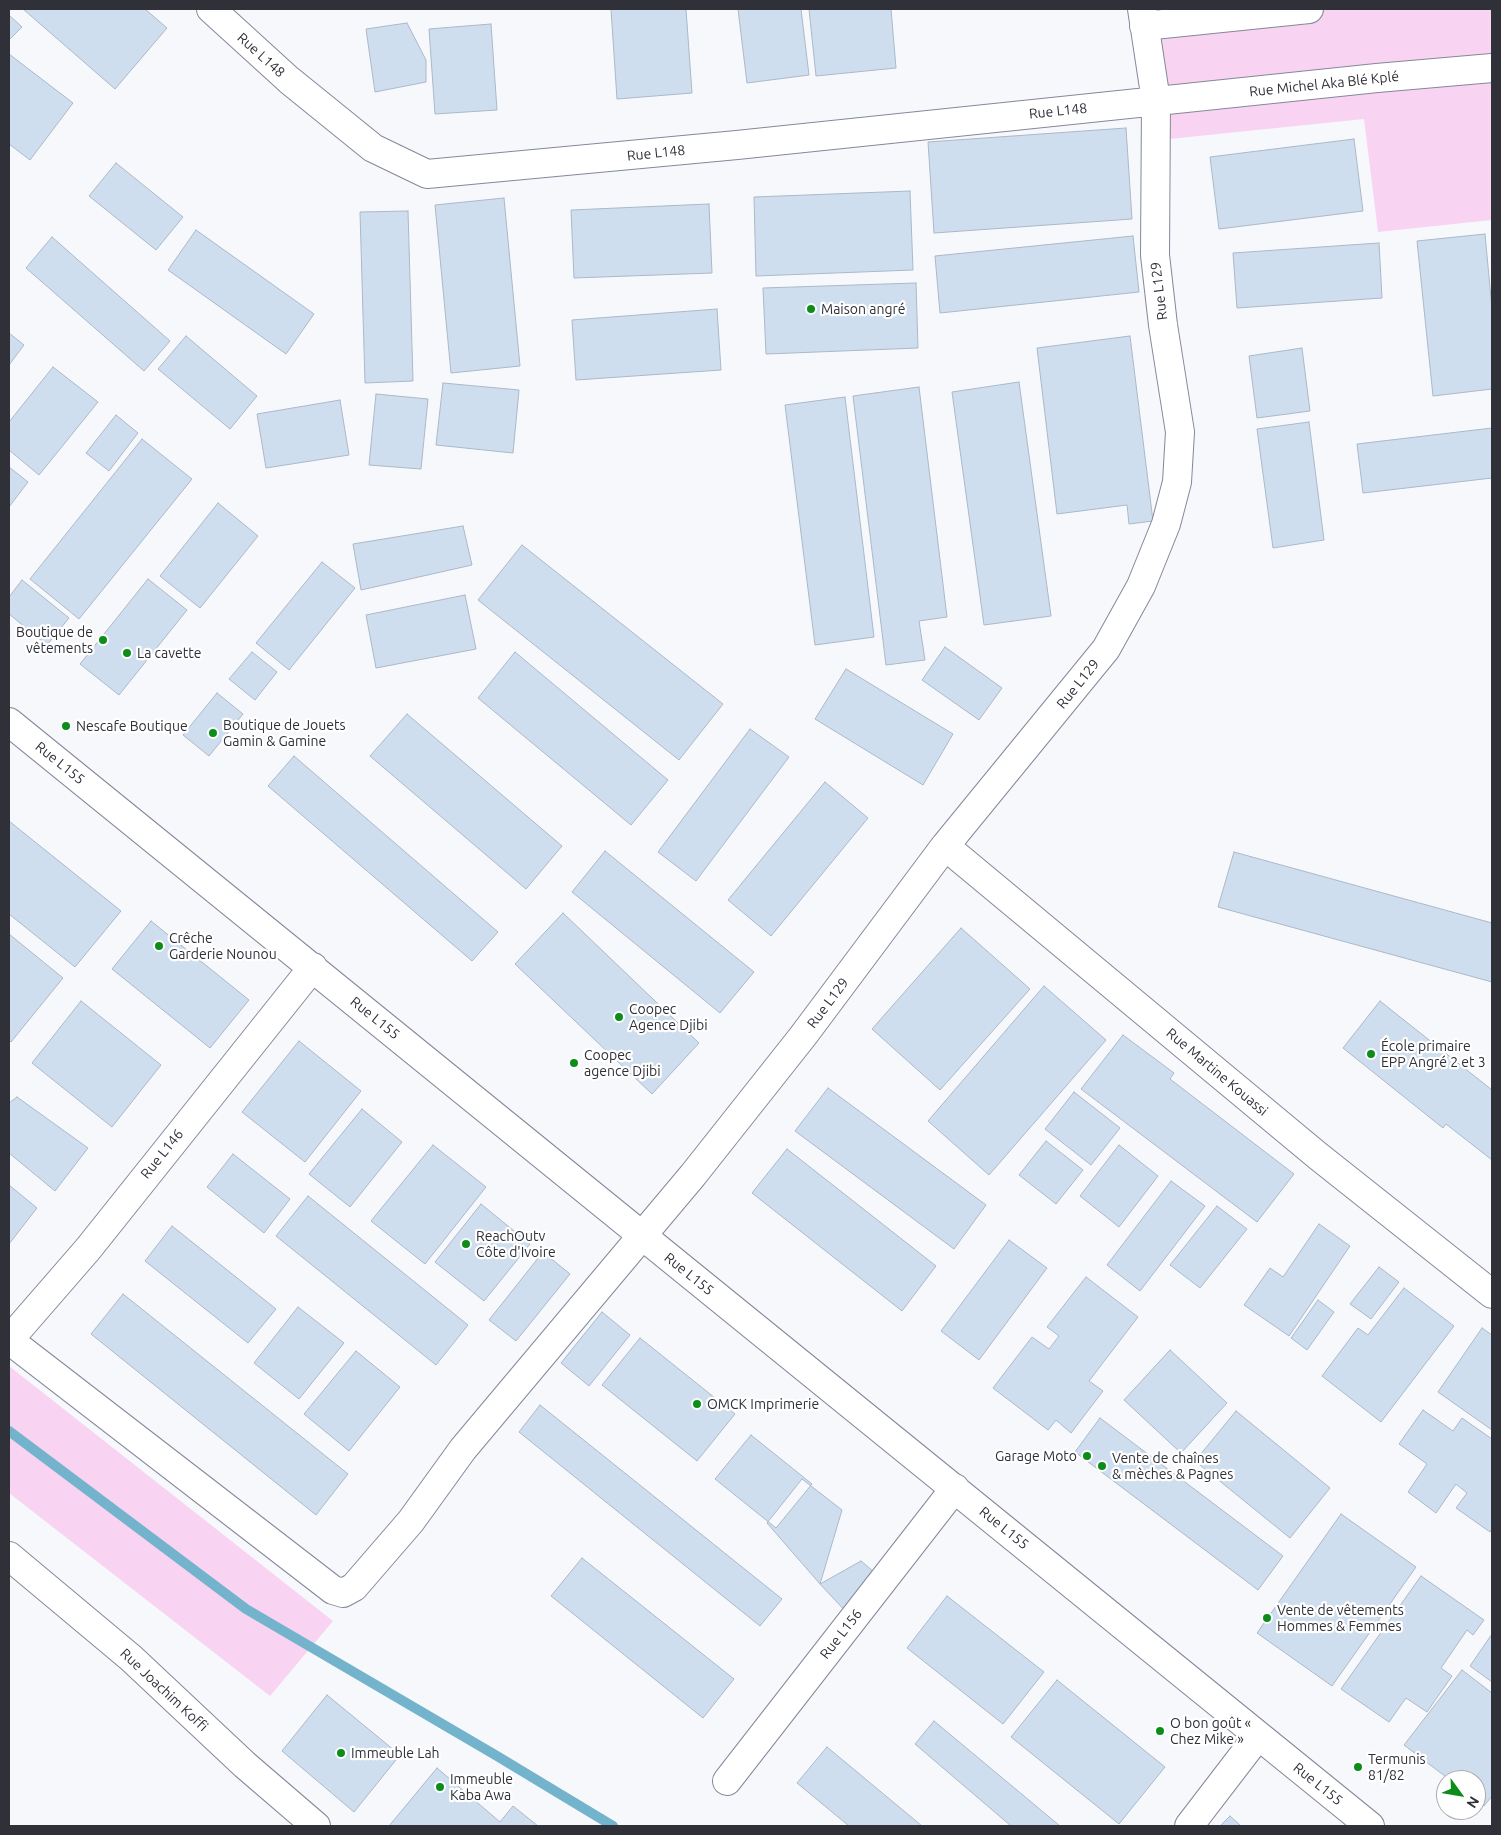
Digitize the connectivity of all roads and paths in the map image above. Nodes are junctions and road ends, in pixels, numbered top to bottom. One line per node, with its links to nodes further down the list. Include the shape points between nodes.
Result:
1 (211, 9): 5 (street, Rue L148, via 289,80 373,148 427,174)
2 (1310, 9): 3 (street, via 1165,25)
3 (1143, 18): 5 (street, Rue L129)
4 (1492, 68): 5 (street, Rue Michel Aka Blé Kplé)
5 (1156, 101): 7 (street, Rue L129, via 1154,255 1180,432 1177,482 1166,524 1141,586 1106,649)
6 (9, 722): 8 (street, Rue L155)
7 (945, 846): 9 (street, Rue L129, via 804,1036); 10 (street, Rue Martine Kouassi, via 1318,1156)
8 (313, 967): 9 (street, Rue L155); 11 (street, Rue L146, via 88,1249)
9 (641, 1236): 11 (street, Rue L129, via 463,1450 411,1521 354,1587 343,1593 333,1590); 12 (street, Rue L155)
10 (1492, 1294)
11 (9, 1340)
12 (955, 1488): 14 (street, Rue L155); 15 (street, Rue L156)
13 (9, 1556): 16 (street, Rue Joachim Koffi, via 131,1658 245,1765)
14 (1258, 1736): 17 (street); 18 (street, Rue L155)
15 (727, 1781)
16 (316, 1826)
17 (1189, 1826)
18 (1370, 1826)

